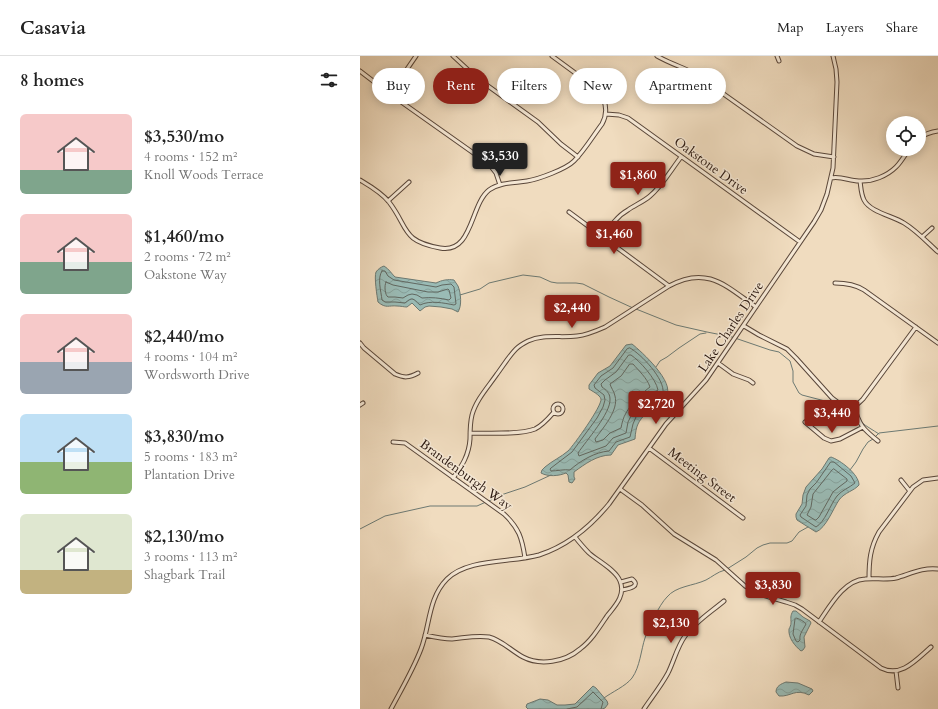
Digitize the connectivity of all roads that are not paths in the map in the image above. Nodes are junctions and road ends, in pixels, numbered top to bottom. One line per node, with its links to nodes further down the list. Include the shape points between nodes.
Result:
1 (416, 56): 8 (street)
2 (453, 56): 15 (street, via 477,78 538,122)
3 (552, 56): 12 (street, via 597,89 604,100)
4 (658, 56): 18 (street, via 694,73 801,148)
5 (777, 56): 7 (street)
6 (833, 56): 18 (street, Lake Charles Drive, via 837,82)
7 (779, 61)
8 (408, 68)
9 (360, 71): 10 (street)
10 (372, 80)
11 (404, 104): 23 (street, via 489,164 496,173)
12 (606, 114): 15 (street, via 602,124); 17 (street, Oakstone Drive, via 628,118)
13 (938, 131): 14 (street)
14 (926, 134)
15 (578, 156): 23 (street, via 570,165 556,172 530,181)
16 (904, 156): 21 (street, via 886,175 871,181)
17 (680, 157): 27 (street, via 653,193 620,215); 29 (street, Oakstone Drive)
18 (834, 158): 19 (street, Lake Charles Drive)
19 (831, 178): 21 (street); 29 (street, Lake Charles Drive, via 820,210)
20 (360, 180): 24 (street)
21 (860, 181): 28 (street, via 861,192 868,205 902,222)
22 (409, 182): 24 (street)
23 (500, 185): 24 (street, via 490,189 483,197 463,240 449,248 424,244 413,239)
24 (388, 201)
25 (569, 212): 27 (street)
26 (932, 228): 28 (street)
27 (603, 237): 32 (street)
28 (922, 238): 30 (street)
29 (800, 242): 33 (street, Lake Charles Drive)
30 (938, 252)
31 (835, 283): 35 (street, via 864,290)
32 (669, 286): 33 (street, via 688,278 709,278 723,284); 45 (street, via 595,332 576,337 537,338 520,346 511,354 477,403 471,417)
33 (756, 307): 34 (street, Lake Charles Drive)
34 (744, 326): 38 (street, Lake Charles Drive); 41 (street, via 787,349 837,403)
35 (916, 328): 37 (street); 41 (street, via 872,389)
36 (360, 343): 39 (street, via 395,374 410,377)
37 (938, 343)
38 (718, 364): 40 (street); 48 (street, Lake Charles Drive, via 666,424)
39 (418, 373)
40 (753, 383)
41 (854, 406): 44 (street)
42 (554, 412): 45 (street, via 542,424 528,431)
43 (805, 422): 44 (street, via 830,441 840,439)
44 (862, 427): 46 (street)
45 (470, 433): 49 (street, via 466,456)
46 (878, 441)
47 (393, 442): 49 (street, Brandenburgh Way, via 405,443)
48 (649, 448): 52 (street, Lake Charles Drive); 54 (street, Meeting Street)
49 (453, 478): 56 (street, Brandenburgh Way, via 511,521 520,536)
50 (938, 478): 53 (street, via 923,480)
51 (901, 480): 53 (street)
52 (620, 489): 55 (street, Lake Charles Drive, via 600,515); 62 (street, via 674,534 716,560 745,586 762,595 794,605)
53 (909, 490): 58 (street, via 874,540)
54 (743, 518)
55 (575, 537): 56 (street, Lake Charles Drive, via 551,551); 59 (street)
56 (525, 558): 63 (street, Lake Charles Drive, via 471,566 451,576 435,596)
57 (938, 569): 58 (street, via 920,570 892,579)
58 (869, 579): 62 (street, via 857,580 847,586)
59 (621, 582): 60 (street); 60 (street, via 632,579 636,583 635,586)
60 (622, 590): 63 (street, via 618,601 586,644 572,655 553,661 529,660 503,643 488,637 446,639)
61 (724, 601): 68 (street, via 685,636 663,681)
62 (819, 622): 65 (street, via 881,668)
63 (425, 635): 67 (street, Lake Charles Drive, via 416,661)
64 (930, 647): 65 (street, via 906,667)
65 (896, 671): 66 (street)
66 (900, 688)
67 (391, 709)
68 (644, 709)

